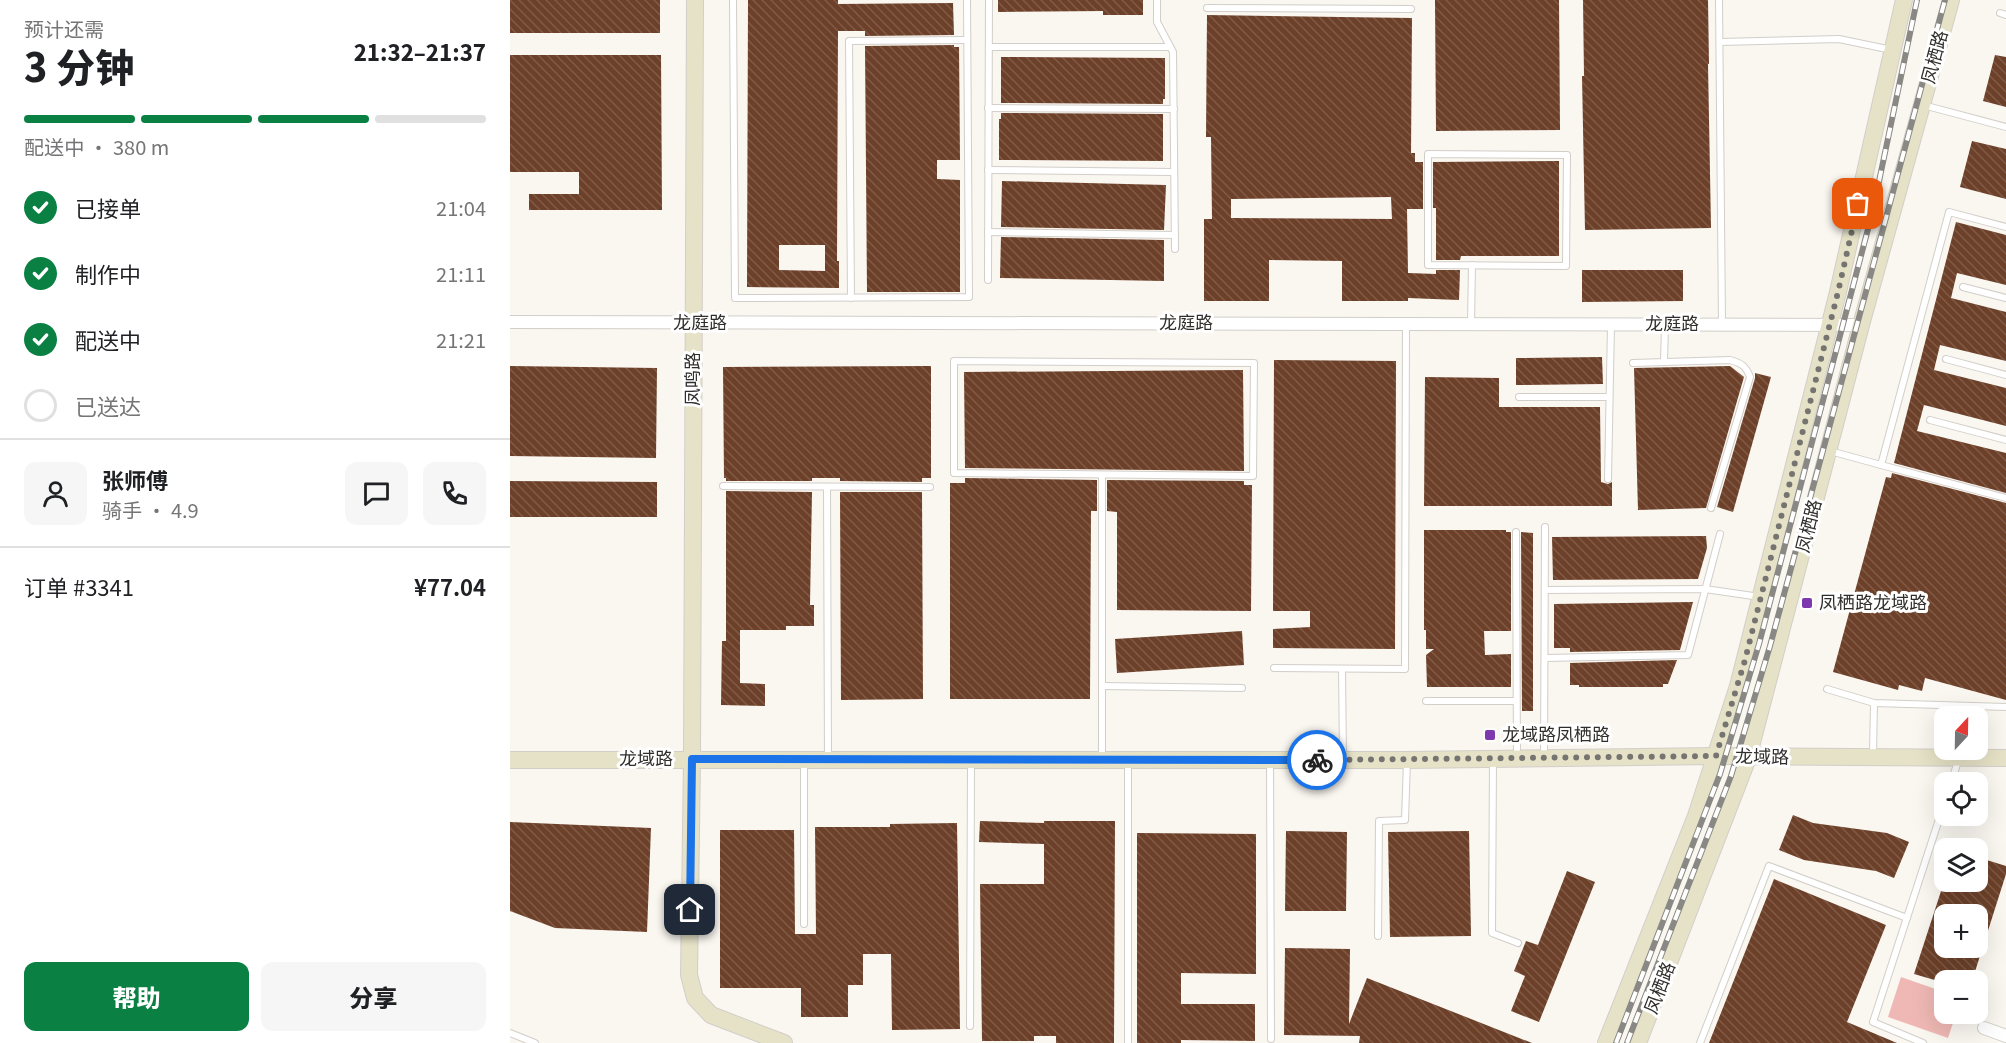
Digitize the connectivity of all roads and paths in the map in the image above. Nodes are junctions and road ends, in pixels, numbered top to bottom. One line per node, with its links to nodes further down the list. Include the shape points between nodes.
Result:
1 (695, 0): 34 (street, 凤鸣路)
2 (732, 0): 31 (lane, via 735,298)
3 (967, 0): 13 (lane)
4 (989, 0): 15 (lane)
5 (1157, 0): 16 (lane, via 1157,22)
6 (1302, 0): 11 (lane)
7 (1719, 0): 14 (lane)
8 (1904, 0): 17 (street, 凤栖路)
9 (1951, 0): 18 (street, 凤栖路)
10 (1207, 8): 11 (lane)
11 (1302, 8): 12 (lane)
12 (1411, 9)
13 (968, 40): 31 (lane, via 969,297); 31 (lane, via 849,41)
14 (1720, 42): 17 (lane, via 1839,39); 39 (lane)
15 (988, 46): 16 (lane); 19 (lane)
16 (1170, 47): 20 (lane)
17 (1893, 50): 40 (street, 凤栖路)
18 (1922, 105): 21 (lane); 41 (street, 凤栖路)
19 (988, 108): 20 (lane); 22 (lane)
20 (1173, 109): 23 (lane)
21 (2006, 127)
22 (988, 171): 23 (lane); 25 (lane)
23 (1174, 172): 26 (lane)
24 (2006, 227): 51 (lane, via 1949,212)
25 (988, 232): 26 (lane); 29 (lane)
26 (1174, 235): 27 (lane)
27 (1175, 249)
28 (1472, 265): 28 (lane, via 1566,266 1567,155 1428,154 1428,265); 36 (lane)
29 (988, 280)
30 (1963, 287): 32 (lane)
31 (851, 298)
32 (2006, 298)
33 (510, 322): 34 (street, 龙庭路)
34 (694, 323): 35 (street, 龙庭路); 85 (street, 凤鸣路)
35 (1406, 324): 36 (street, 龙庭路); 67 (lane, via 1405,669)
36 (1471, 324): 37 (street, 龙庭路)
37 (1611, 324): 38 (street, 龙庭路); 47 (lane)
38 (1665, 324): 39 (street, 龙庭路); 43 (lane)
39 (1722, 324): 40 (street, 龙庭路)
40 (1829, 325): 41 (street, 龙庭路); 64 (street, 凤栖路)
41 (1861, 325): 50 (street, 凤栖路)
42 (1946, 359): 45 (lane)
43 (1664, 362): 44 (lane); 58 (lane, via 1730,360 1740,363 1750,377)
44 (1633, 363)
45 (2006, 375)
46 (1519, 397): 47 (lane)
47 (1609, 397): 53 (lane)
48 (1930, 420): 49 (lane)
49 (2006, 440)
50 (1829, 451): 51 (lane); 72 (street, 凤栖路)
51 (1881, 465): 57 (lane)
52 (1102, 475): 52 (lane, via 954,473 954,361 1254,363 1253,476); 68 (lane)
53 (1608, 479)
54 (723, 486): 55 (lane)
55 (827, 487): 56 (lane); 87 (lane)
56 (930, 487)
57 (2006, 498)
58 (1711, 508)
59 (1545, 527): 63 (lane)
60 (1516, 532): 74 (lane)
61 (1720, 534): 62 (lane)
62 (1705, 589): 63 (lane); 64 (lane); 65 (lane, via 1688,655)
63 (1545, 590): 65 (lane)
64 (1761, 597): 69 (street, 凤栖路)
65 (1545, 658): 79 (lane)
66 (1274, 668): 67 (lane)
67 (1342, 669): 94 (lane)
68 (1102, 686): 70 (lane); 89 (lane)
69 (1738, 686): 72 (street, via 1747,700); 77 (street, 凤栖路)
70 (1242, 688)
71 (1827, 689): 75 (lane)
72 (1765, 696): 80 (street, 凤栖路)
73 (1426, 701): 74 (lane)
74 (1516, 701): 78 (lane)
75 (1874, 703): 76 (lane); 81 (lane)
76 (2006, 706)
77 (1716, 756): 79 (street, 龙域路); 80 (street, 龙域路); 96 (street, 凤栖路)
78 (1517, 758): 79 (street, 龙域路); 91 (street, 龙域路)
79 (1544, 758)
80 (1748, 758): 81 (street, 龙域路); 97 (street, 凤栖路)
81 (1873, 758): 82 (street, 龙域路)
82 (1934, 758)
83 (1988, 758): 84 (street, 龙域路)
84 (2006, 758)
85 (692, 759): 86 (street, 龙域路); 92 (street, 龙域路); 109 (street, 凤鸣路, via 689,975 695,998 711,1015)
86 (804, 759): 87 (street, 龙域路); 100 (lane)
87 (828, 759): 88 (street, 龙域路)
88 (971, 759): 89 (street, 龙域路); 103 (lane)
89 (1102, 759): 90 (street, 龙域路)
90 (1128, 759): 93 (street, 龙域路); 110 (lane)
91 (1493, 759): 95 (street, 龙域路); 102 (lane, via 1492,933)
92 (510, 760)
93 (1270, 760): 94 (street, 龙域路); 107 (lane)
94 (1343, 760): 95 (street, 龙域路)
95 (1407, 760): 101 (lane, via 1405,820 1379,821)
96 (1696, 816): 97 (street, via 1711,816); 111 (street, 凤栖路)
97 (1723, 824): 112 (street, 凤栖路)
98 (1937, 826): 99 (lane)
99 (1907, 918): 113 (lane, via 1769,866); 114 (lane, via 1873,1022)
100 (804, 924)
101 (1378, 936)
102 (1518, 943)
103 (970, 1026)
104 (1984, 1028): 106 (street)
105 (510, 1033): 108 (lane)
106 (2006, 1036)
107 (1271, 1039)
108 (535, 1043)
109 (784, 1043)
110 (1128, 1043)
111 (1606, 1043)
112 (1638, 1043)
113 (1700, 1043)
114 (1923, 1043)

